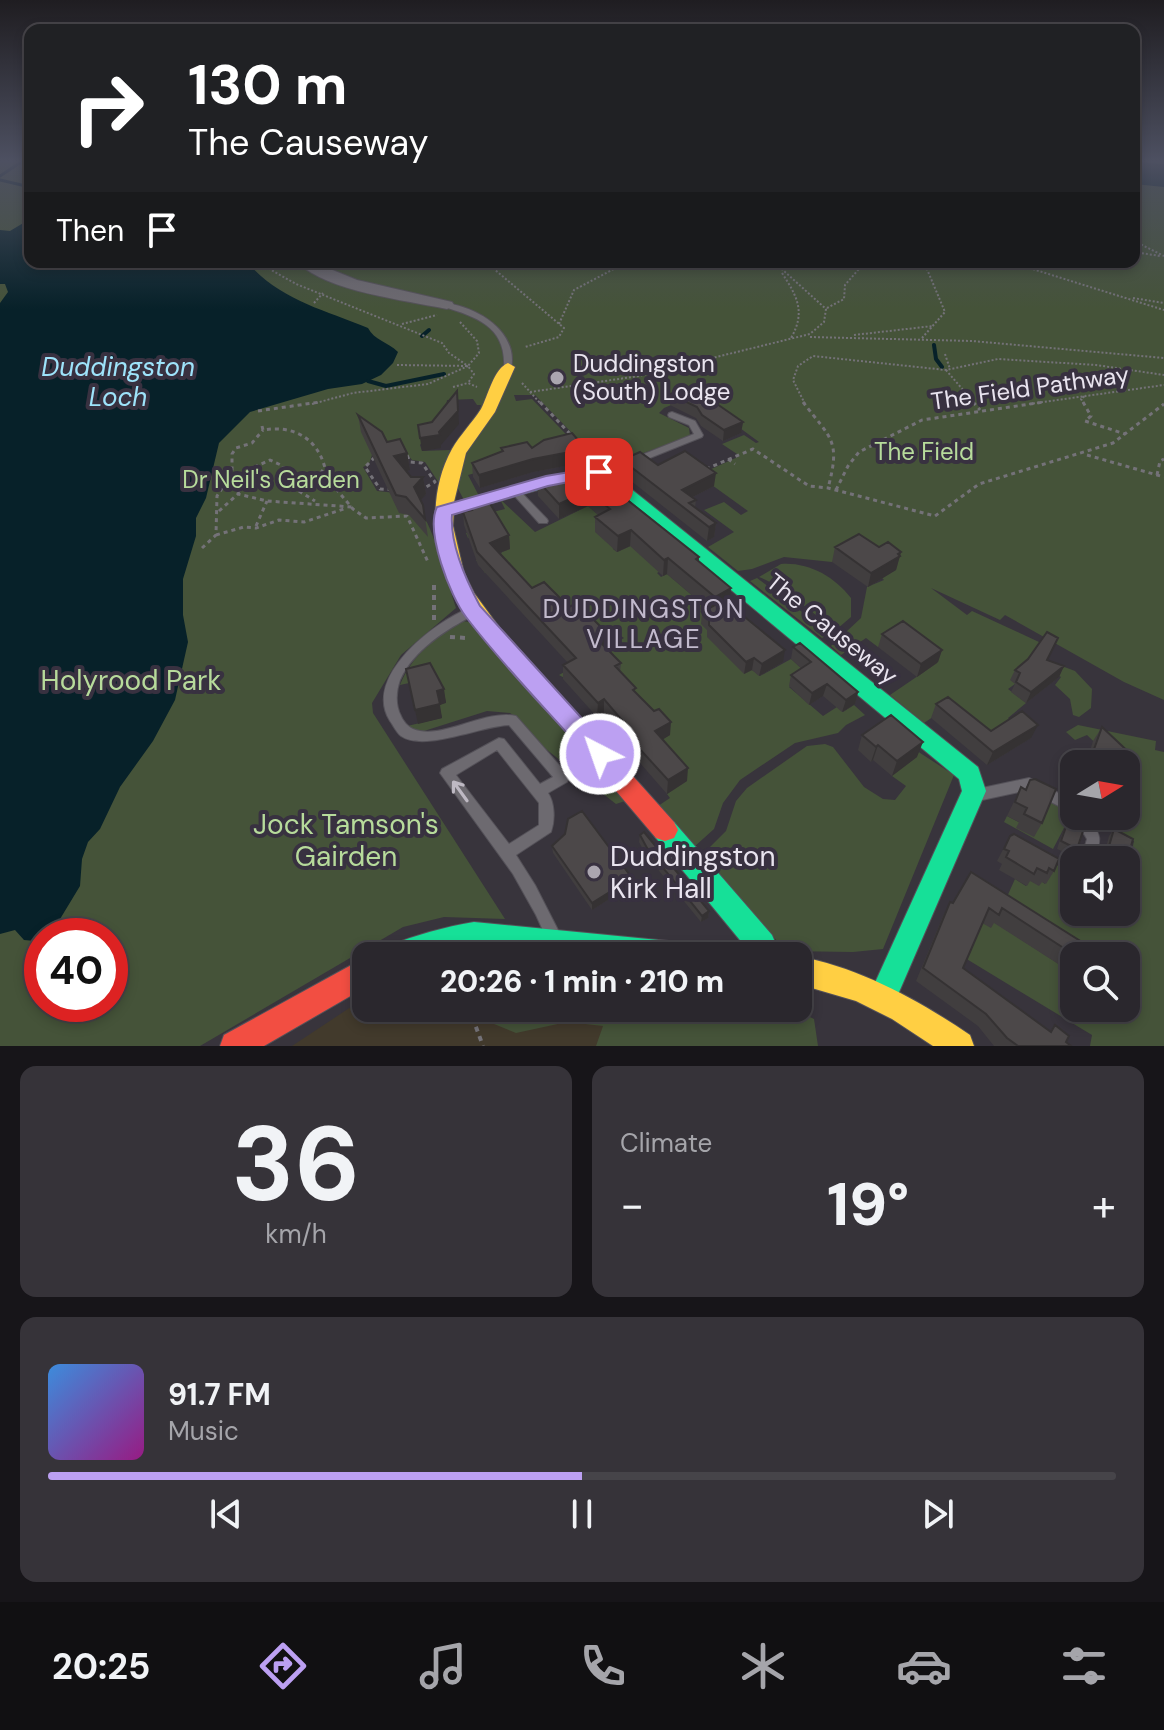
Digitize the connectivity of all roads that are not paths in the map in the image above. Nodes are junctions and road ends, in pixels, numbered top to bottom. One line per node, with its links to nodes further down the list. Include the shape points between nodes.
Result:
1 (312, 268): 2 (street)
2 (446, 309): 3 (lane, via 471,313 495,328 506,344)
3 (513, 373): 7 (street, via 452,464)
4 (672, 415): 5 (lane, via 692,423 699,435)
5 (602, 474): 6 (street); 11 (street, The Causeway, via 960,765 974,784)
6 (515, 491): 7 (street); 8 (lane)
7 (444, 511): 9 (street, via 443,538)
8 (543, 521)
9 (472, 611): 10 (lane, via 439,629 408,658 391,686 390,707 399,726 414,736 512,720 562,778); 17 (street)
10 (539, 792): 13 (lane, via 548,810 546,828); 13 (lane, one-way to 10, via 447,773 499,743)
11 (972, 797): 12 (lane, via 1029,784); 20 (street)
12 (1060, 801)
13 (506, 854): 16 (lane, via 532,889)
14 (441, 942): 15 (street, via 474,936)
15 (528, 942)
16 (554, 942)
17 (759, 942)
18 (812, 973): 20 (street)
19 (352, 979): 21 (street)
20 (883, 996): 22 (street)
21 (235, 1046)
22 (959, 1046)

